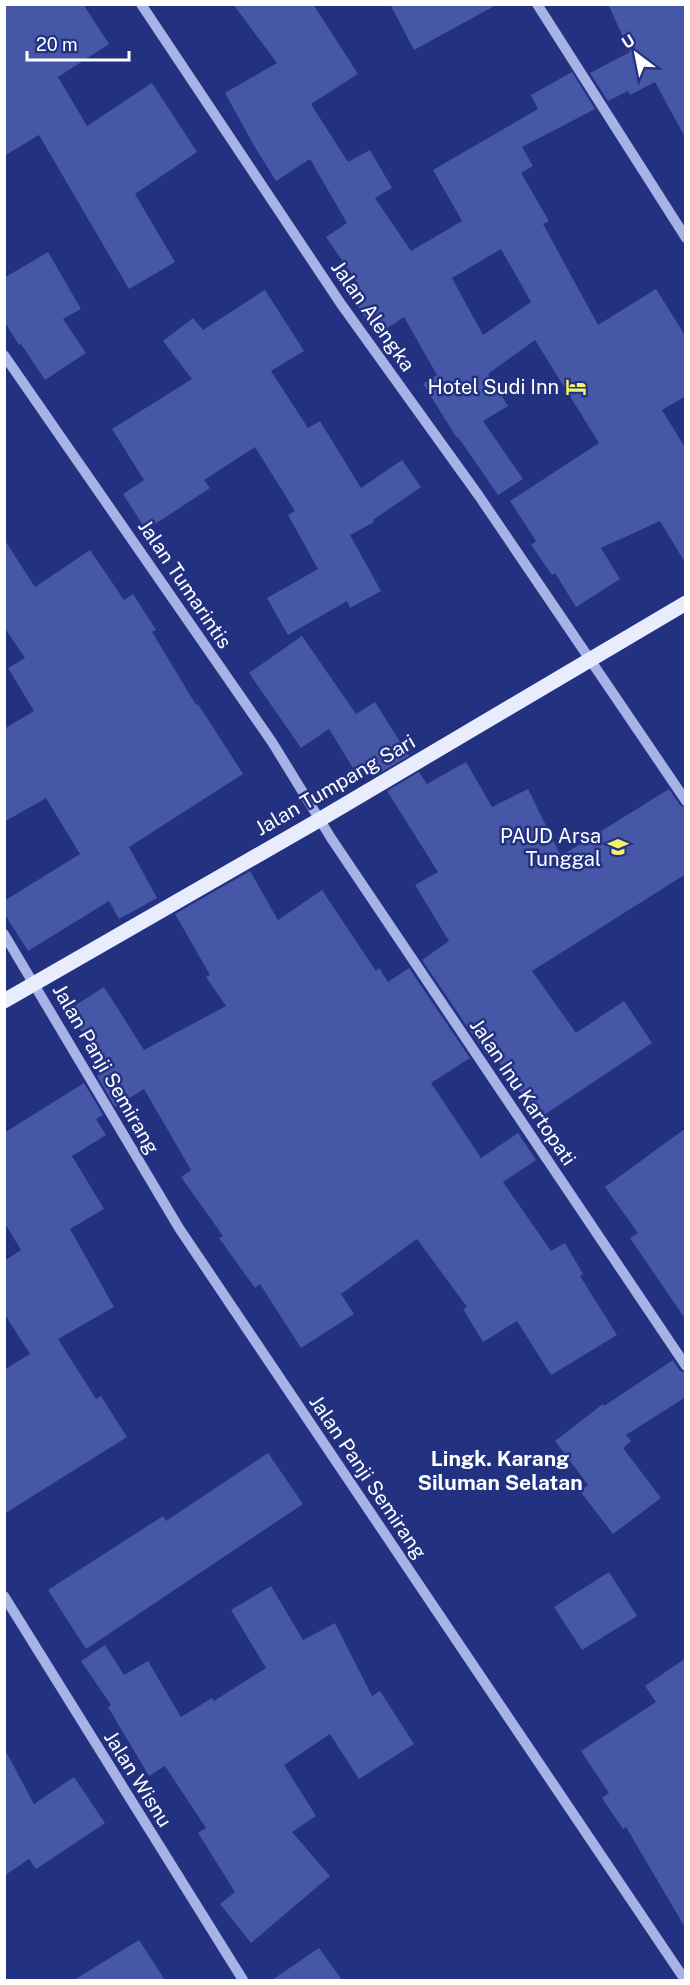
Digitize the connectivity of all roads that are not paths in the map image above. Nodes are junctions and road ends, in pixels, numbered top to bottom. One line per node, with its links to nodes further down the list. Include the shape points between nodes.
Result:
1 (141, 4): 6 (street, Jalan Alengka, via 334,295 480,496)
2 (537, 4): 3 (street)
3 (686, 238)
4 (4, 355): 8 (street, Jalan Tumarintis, via 272,742)
5 (686, 603): 6 (main road, Jalan Tumpang Sari)
6 (590, 659): 7 (street, Jalan Alengka); 8 (main road, Jalan Tumpang Sari)
7 (686, 801)
8 (319, 820): 9 (street, Jalan Tumarintis); 11 (main road, Jalan Tumpang Sari)
9 (331, 838): 13 (street, Jalan Inu Kartopati)
10 (4, 934): 11 (street, Jalan Panji Semirang)
11 (35, 983): 12 (main road, Jalan Tumpang Sari); 16 (street, Jalan Panji Semirang, via 179,1228)
12 (4, 1001)
13 (686, 1365)
14 (4, 1596): 15 (street, Jalan Wisnu)
15 (243, 1980)
16 (685, 1980)

